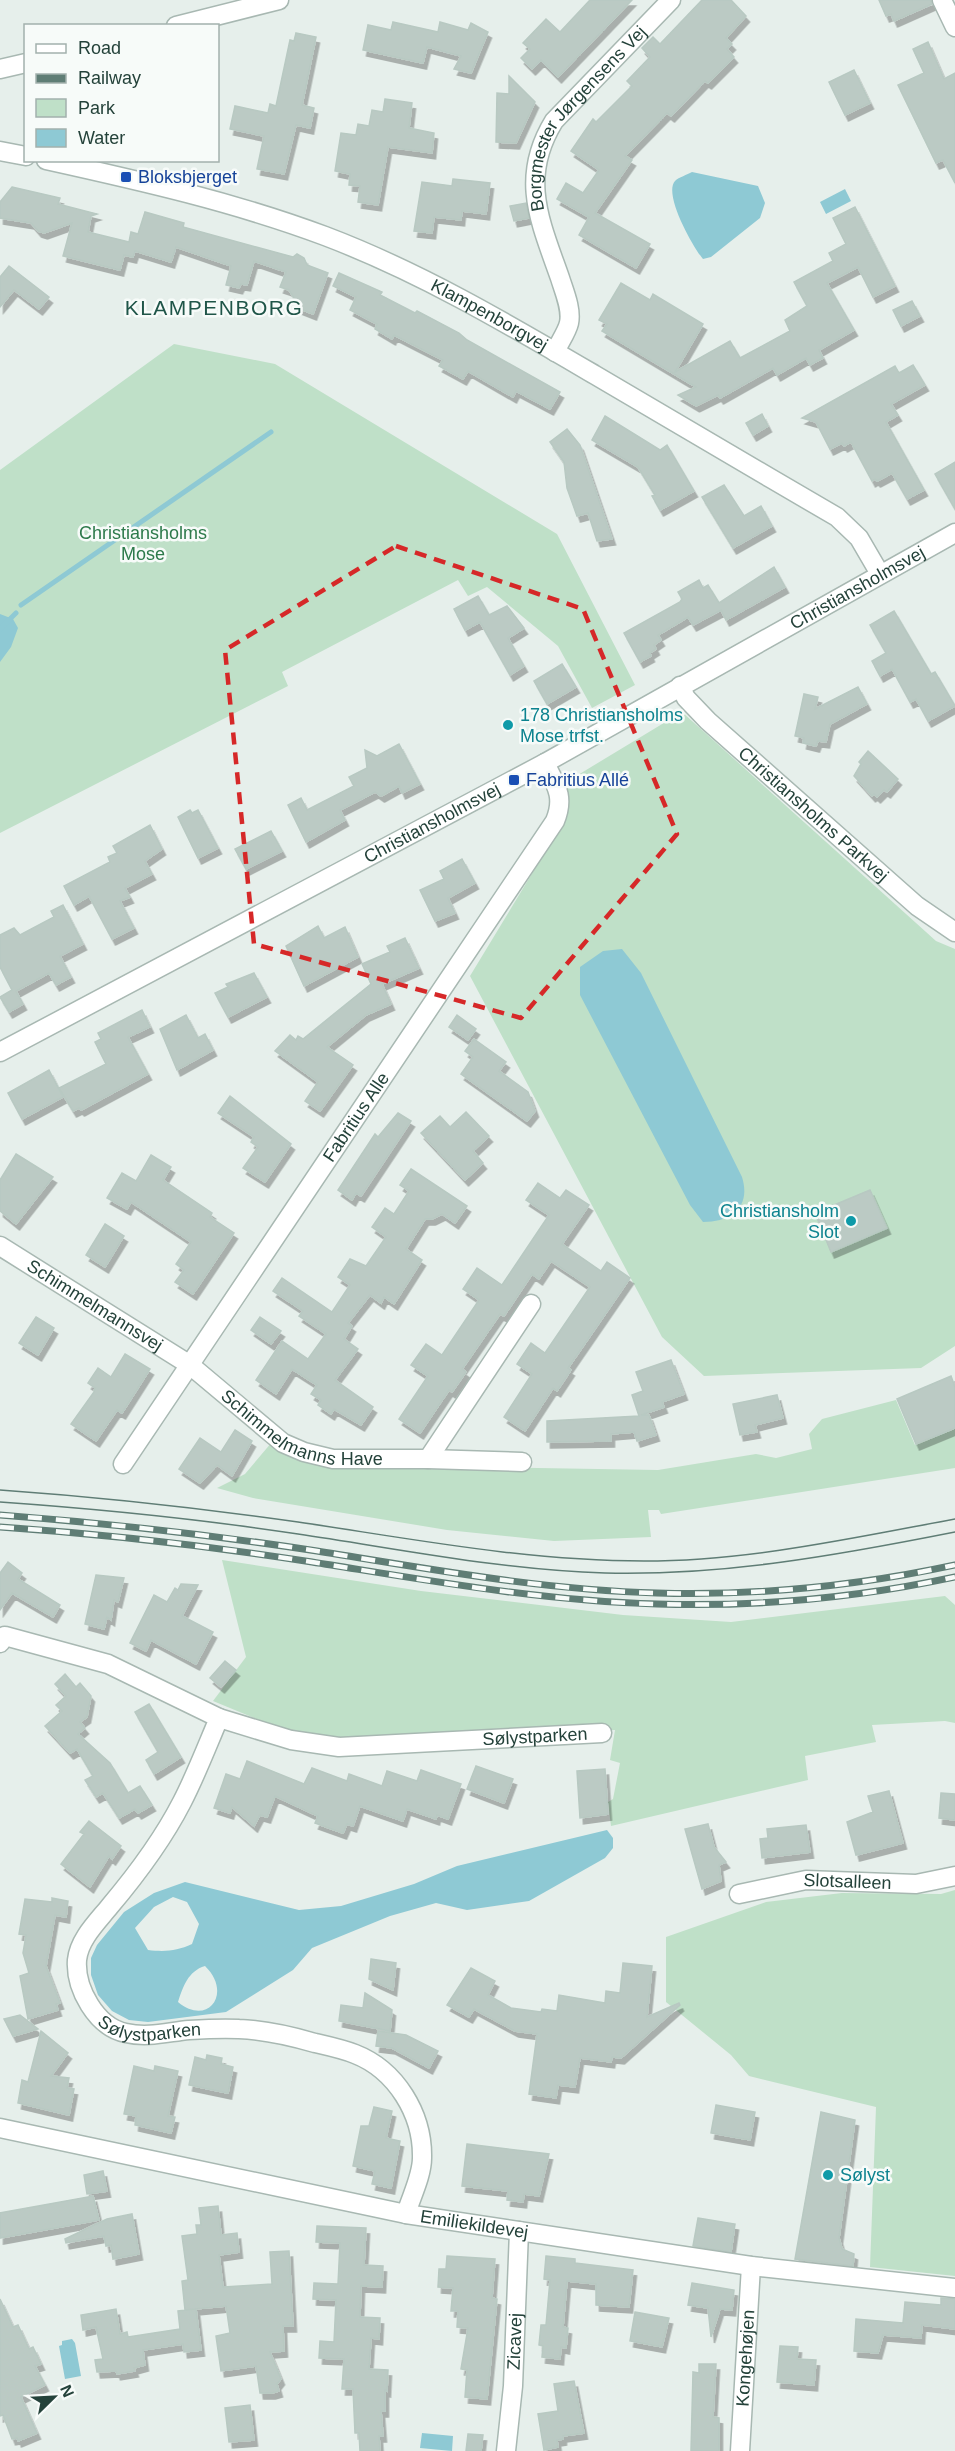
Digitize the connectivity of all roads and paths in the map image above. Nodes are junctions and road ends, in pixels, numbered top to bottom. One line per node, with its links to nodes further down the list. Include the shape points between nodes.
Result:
1 (279, 0): 4 (street)
2 (671, 0): 11 (street, Borgmester Jørgensens Vej, via 554,121 540,143 535,193 567,301 569,322)
3 (942, 0): 5 (street)
4 (184, 24)
5 (955, 27)
6 (24, 63): 7 (street)
7 (0, 69)
8 (0, 151): 9 (street)
9 (24, 156)
10 (55, 162): 11 (street, Klampenborgvej, via 169,186 327,237 472,304)
11 (555, 352): 13 (street, Klampenborgvej, via 837,517 859,538)
12 (955, 532): 13 (street, Christiansholmsvej)
13 (880, 574): 14 (street, Christiansholmsvej)
14 (680, 686): 15 (street, Christiansholmsvej); 16 (street, Christiansholms Parkvej, via 708,721 917,906)
15 (545, 763): 17 (street, Christiansholmsvej); 20 (street, Fabritius Alle, via 561,806 555,821)
16 (952, 927)
17 (0, 1052)
18 (0, 1246): 20 (street, Schimmelmannsvej)
19 (531, 1304): 21 (street)
20 (190, 1365): 21 (street, Schimmelmanns Have, via 283,1443 304,1452 333,1459); 23 (street, Fabritius Alle)
21 (428, 1459): 22 (street, Schimmelmanns Have)
22 (522, 1462)
23 (123, 1464)
24 (2, 1639): 25 (street, Sølystparken, via 108,1664)
25 (219, 1718): 26 (street, Sølystparken, via 291,1740 339,1747); 30 (street, Sølystparken, via 183,1802 163,1835 86,1935 77,1957 77,1977 86,1999 103,2021 124,2033 149,2036 241,2029 346,2051 378,2067 412,2106 421,2131 422,2160)
26 (602, 1733)
27 (955, 1876): 28 (street, Slotsalleen, via 916,1884 806,1880)
28 (739, 1894)
29 (0, 2128): 30 (street, Emiliekildevej)
30 (406, 2214): 31 (street, Emiliekildevej)
31 (519, 2231): 32 (street, Emiliekildevej); 34 (street, Zicavej, via 513,2385)
32 (751, 2266): 33 (street, Emiliekildevej); 35 (street, Kongehøjen)
33 (955, 2288)
34 (506, 2451)
35 (740, 2451)

